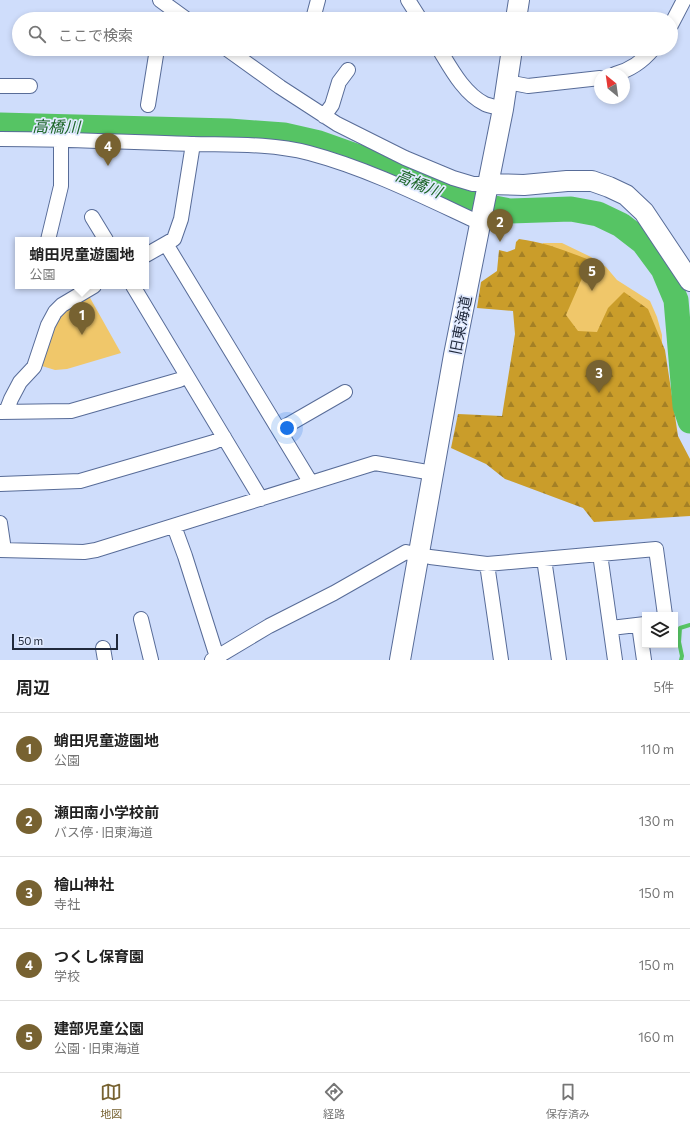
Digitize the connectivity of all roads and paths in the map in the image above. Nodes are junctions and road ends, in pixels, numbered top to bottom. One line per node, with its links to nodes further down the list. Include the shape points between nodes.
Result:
1 (318, 0): 5 (street)
2 (408, 0): 6 (street)
3 (519, 0): 7 (street)
4 (684, 0): 8 (street)
5 (315, 12)
6 (416, 12)
7 (517, 12)
8 (678, 12)
9 (155, 56): 20 (street)
10 (237, 56): 22 (street)
11 (443, 56): 21 (street, via 456,76 473,95 484,104)
12 (511, 56): 17 (street, 旧東海道)
13 (648, 56): 14 (street)
14 (630, 68)
15 (348, 70): 22 (street, via 339,82 332,104)
16 (594, 79): 17 (street, via 528,86)
17 (507, 82): 21 (street, 旧東海道)
18 (0, 86): 19 (street)
19 (30, 86)
20 (148, 105)
21 (503, 109): 26 (street, 旧東海道)
22 (324, 116): 26 (street, via 404,158 452,178)
23 (0, 139): 24 (street)
24 (61, 139): 25 (street); 29 (street, via 61,186)
25 (192, 144): 28 (street, via 246,144 307,153 378,176); 31 (street, via 181,219 174,239)
26 (487, 188): 28 (street, 旧東海道); 33 (street, via 592,181 609,187 626,195 644,212)
27 (92, 217): 30 (street)
28 (480, 220): 41 (street, 旧東海道)
29 (49, 237)
30 (104, 237)
31 (166, 244): 32 (street); 39 (street)
32 (149, 253)
33 (690, 281)
34 (89, 289): 38 (street, via 55,312 34,367 20,382)
35 (136, 289): 36 (street)
36 (187, 376): 38 (street, via 71,411); 40 (street)
37 (345, 392): 39 (street)
38 (3, 412)
39 (279, 430): 42 (street)
40 (224, 437): 43 (street, via 80,481); 44 (street)
41 (433, 473): 42 (street, via 375,463); 48 (street, 旧東海道)
42 (311, 483): 44 (street)
43 (0, 484)
44 (261, 499): 46 (street)
45 (0, 523): 47 (street)
46 (174, 526): 47 (street, via 84,552); 57 (street)
47 (2, 550)
48 (418, 554): 51 (street, via 430,558); 57 (street, via 406,552 269,626); 59 (street, 旧東海道)
49 (600, 554): 50 (street); 52 (street, via 656,549); 55 (street)
50 (544, 559): 51 (street); 61 (street)
51 (487, 564): 60 (street)
52 (665, 612)
53 (141, 619): 58 (street)
54 (642, 624): 55 (street)
55 (611, 628): 62 (street)
56 (643, 648): 63 (street)
57 (215, 659)
58 (151, 660)
59 (400, 660)
60 (501, 660)
61 (559, 660)
62 (616, 660)
63 (644, 660)

